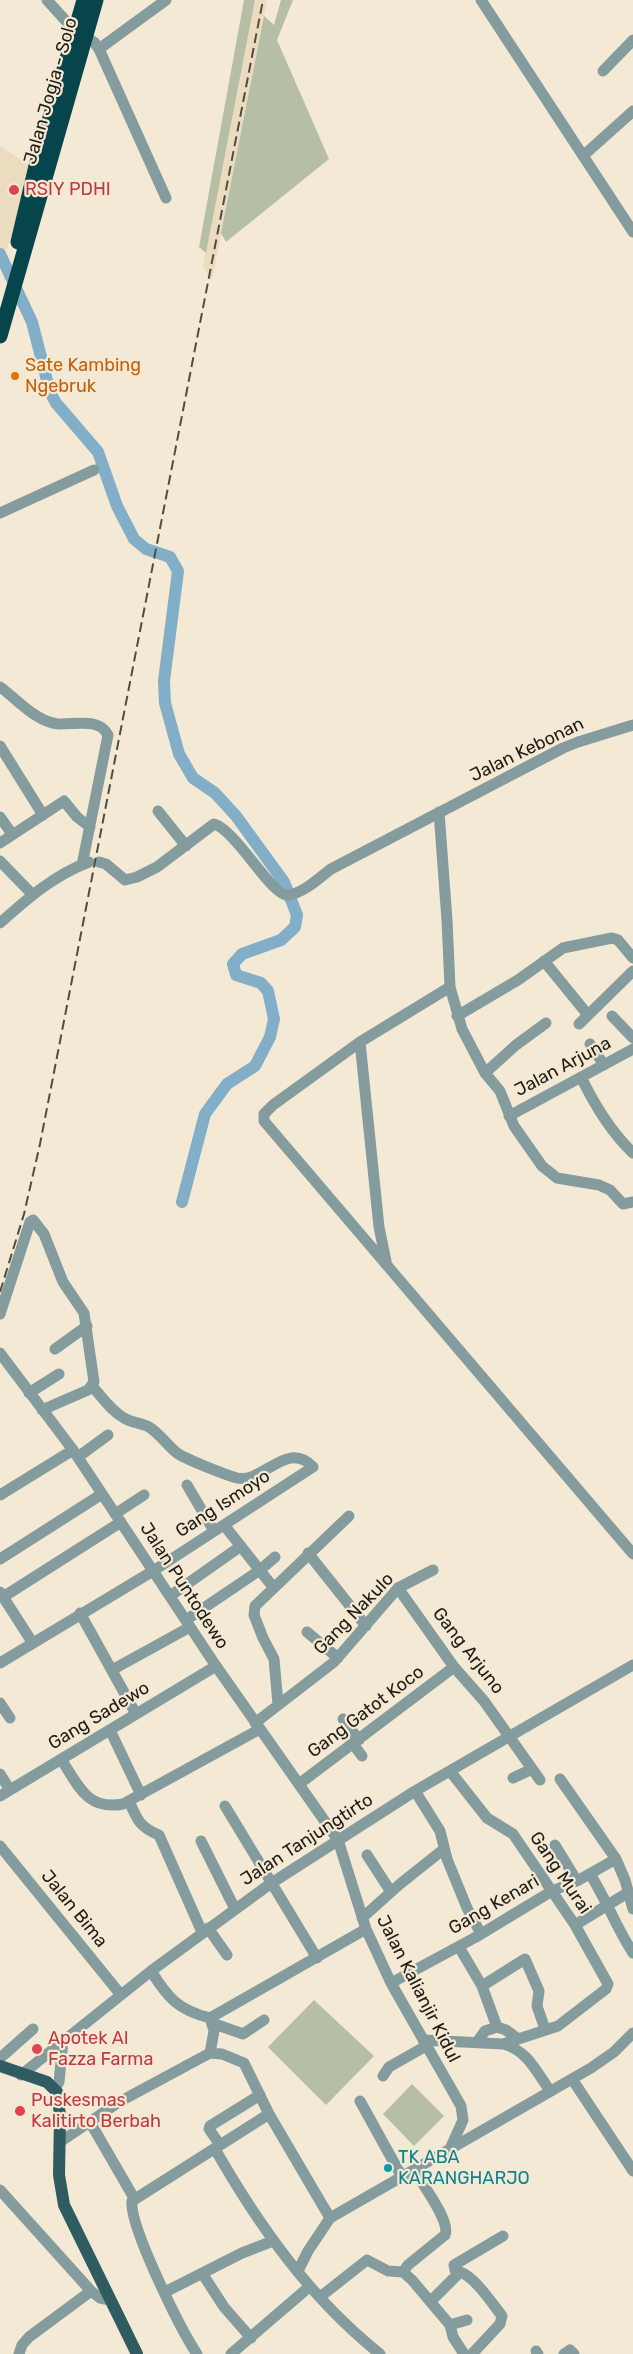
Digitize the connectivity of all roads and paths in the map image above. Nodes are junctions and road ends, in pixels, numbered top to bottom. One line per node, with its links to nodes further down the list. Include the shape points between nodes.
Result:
1 (47, 0): 6 (street)
2 (84, 0): 6 (highway, Jalan Jogja - Solo)
3 (96, 0): 6 (highway, Jalan Jogja - Solo)
4 (166, 0): 8 (street)
5 (481, 0): 11 (street)
6 (80, 34): 8 (street); 14 (highway, Jalan Jogja - Solo, via 18,260)
7 (633, 40): 9 (street)
8 (99, 48): 12 (street)
9 (603, 71)
10 (633, 111): 11 (street)
11 (584, 155): 13 (street)
12 (166, 198)
13 (633, 232)
14 (5, 296): 15 (highway, Jalan Jogja - Solo)
15 (0, 336)
16 (94, 470): 17 (street)
17 (0, 513)
18 (0, 687): 25 (street, via 47,721 93,724 106,730 108,735)
19 (633, 725): 22 (street, Jalan Kebonan, via 578,742)
20 (0, 746): 23 (street)
21 (158, 811): 28 (street)
22 (439, 812): 28 (street, Jalan Kebonan, via 331,869 292,894 278,893 220,825 210,825); 36 (street)
23 (43, 815): 25 (street, via 64,801); 26 (street)
24 (0, 817): 26 (street)
25 (90, 827): 30 (street)
26 (12, 834): 27 (street)
27 (0, 843)
28 (186, 846): 30 (street, via 157,867 130,879 119,877 106,864)
29 (0, 861): 31 (street)
30 (90, 863): 31 (street)
31 (32, 894): 32 (street)
32 (0, 923)
33 (633, 958): 34 (street, via 618,940 612,938 563,948)
34 (544, 961): 37 (street); 38 (street)
35 (633, 971): 37 (street)
36 (450, 987): 38 (street); 43 (street)
37 (588, 1015): 41 (street)
38 (457, 1016): 47 (street)
39 (612, 1016): 42 (street)
40 (546, 1023): 47 (street)
41 (579, 1024)
42 (633, 1038)
43 (360, 1042): 52 (street, via 379,1227); 52 (street, via 269,1109 264,1114 264,1121)
44 (590, 1044): 46 (street)
45 (633, 1049): 46 (street, Jalan Arjuna)
46 (604, 1065): 48 (street, Jalan Arjuna)
47 (485, 1072): 49 (street, via 500,1091)
48 (580, 1077): 49 (street, Jalan Arjuna); 50 (street, via 603,1116)
49 (509, 1116): 51 (street, via 529,1150 557,1178 599,1185 610,1190 623,1204)
50 (633, 1153)
51 (633, 1202)
52 (388, 1266): 72 (street)
53 (0, 1314): 54 (street, via 33,1220 44,1234 63,1282 84,1313)
54 (87, 1326): 55 (street); 58 (street)
55 (55, 1349)
56 (0, 1353): 59 (street, Jalan Puntodewo)
57 (59, 1374): 59 (street)
58 (92, 1386): 60 (street); 69 (street, Gang Ismoyo, via 115,1412 148,1427 179,1454 238,1478 298,1457 313,1467)
59 (29, 1393): 60 (street, Jalan Puntodewo)
60 (42, 1410): 62 (street, Jalan Puntodewo)
61 (108, 1436): 62 (street)
62 (75, 1454): 64 (street, Jalan Puntodewo); 65 (street)
63 (187, 1486): 69 (street)
64 (102, 1494): 68 (street, Jalan Puntodewo); 74 (street)
65 (0, 1495)
66 (144, 1495): 68 (street)
67 (349, 1516): 71 (street)
68 (118, 1518): 75 (street, Jalan Puntodewo); 80 (street)
69 (219, 1528): 70 (street); 75 (street, Gang Ismoyo)
70 (241, 1546): 76 (street); 81 (street)
71 (308, 1553): 78 (street); 84 (street)
72 (633, 1554)
73 (275, 1557): 76 (street)
74 (0, 1559)
75 (153, 1570): 81 (street, Jalan Puntodewo); 82 (street, Gang Ismoyo)
76 (260, 1570): 78 (street); 83 (street)
77 (433, 1570): 79 (street, Gang Nakulo)
78 (273, 1587): 94 (street, via 254,1610 274,1659)
79 (398, 1588): 84 (street, Gang Nakulo); 91 (street, Gang Arjuno)
80 (2, 1595): 86 (street)
81 (170, 1596): 83 (street, Jalan Puntodewo)
82 (80, 1613): 86 (street, Gang Ismoyo); 92 (street)
83 (188, 1624): 90 (street, Jalan Puntodewo); 92 (street)
84 (366, 1626): 87 (street, Gang Nakulo)
85 (307, 1632): 87 (street)
86 (32, 1642): 88 (street, Gang Ismoyo)
87 (338, 1658): 94 (street, Gang Nakulo)
88 (0, 1663)
89 (633, 1665): 100 (street, Jalan Tanjungtirto)
90 (216, 1666): 95 (street, Gang Sadewo); 98 (street, Jalan Puntodewo)
91 (454, 1667): 100 (street, Gang Arjuno, via 484,1700); 101 (street, Gang Gatot Koco)
92 (112, 1670): 95 (street)
93 (0, 1703): 96 (street)
94 (278, 1704): 98 (street, Gang Nakulo)
95 (136, 1714): 99 (street, Gang Sadewo)
96 (10, 1718)
97 (343, 1719): 101 (street)
98 (258, 1726): 110 (street, Jalan Puntodewo); 113 (street, Gang Nakulo)
99 (110, 1730): 103 (street, Gang Sadewo); 113 (street)
100 (510, 1737): 104 (street, Gang Arjuno); 105 (street, Jalan Tanjungtirto)
101 (356, 1742): 102 (street); 110 (street, Gang Gatot Koco)
102 (362, 1756)
103 (60, 1759): 112 (street, Gang Sadewo); 114 (street, Gang Nakulo, via 91,1800 100,1806 109,1807)
104 (532, 1769): 107 (street); 109 (street, Gang Arjuno)
105 (450, 1771): 111 (street, Jalan Tanjungtirto); 126 (street, Gang Murai, via 487,1818 513,1834)
106 (0, 1774): 112 (street)
107 (513, 1778)
108 (560, 1779): 122 (street)
109 (540, 1780)
110 (299, 1784): 116 (street, Jalan Puntodewo)
111 (416, 1791): 116 (street, Jalan Tanjungtirto); 120 (street, via 440,1831)
112 (5, 1793)
113 (141, 1795): 114 (street, Gang Nakulo)
114 (129, 1801): 134 (street, via 139,1823 158,1834)
115 (225, 1806): 125 (street)
116 (338, 1840): 125 (street, Jalan Tanjungtirto); 132 (street, Jalan Kalianjir Kidul)
117 (201, 1842): 130 (street)
118 (555, 1845): 124 (street)
119 (0, 1846): 143 (street, Jalan Bima)
120 (444, 1849): 127 (street); 135 (street)
121 (367, 1856): 127 (street)
122 (616, 1859): 123 (street, Gang Kenari); 128 (street)
123 (590, 1874): 124 (street, Gang Kenari); 129 (street)
124 (577, 1881): 126 (street, Gang Kenari)
125 (270, 1884): 130 (street, Jalan Tanjungtirto); 139 (street)
126 (552, 1891): 133 (street, Gang Murai); 135 (street, Gang Kenari)
127 (391, 1892): 132 (street)
128 (629, 1892): 129 (street); 131 (street)
129 (608, 1905): 133 (street); 137 (street)
130 (234, 1909): 134 (street, Jalan Tanjungtirto)
131 (633, 1909)
132 (364, 1924): 139 (street); 141 (street, Jalan Kalianjir Kidul)
133 (575, 1925): 148 (street, Gang Murai, via 608,1984 568,2019)
134 (205, 1930): 138 (street); 140 (street, Jalan Tanjungtirto)
135 (480, 1934): 136 (street, Gang Kenari)
136 (459, 1947): 141 (street, Gang Kenari); 142 (street)
137 (633, 1953)
138 (227, 1955)
139 (317, 1958): 145 (street)
140 (151, 1971): 143 (street, Jalan Tanjungtirto); 145 (street, via 175,2004)
141 (391, 1983): 153 (street, Jalan Kalianjir Kidul)
142 (482, 1986): 146 (street); 148 (street, via 525,1959 539,1991 537,2006)
143 (121, 1995): 151 (street, Jalan Tanjungtirto)
144 (264, 2020): 145 (street, via 243,2034)
145 (211, 2021): 155 (street, via 214,2031)
146 (497, 2027): 150 (street); 152 (street, via 485,2031)
147 (33, 2028): 156 (street)
148 (545, 2030): 150 (street)
149 (633, 2033): 160 (street, via 604,2060)
150 (518, 2039): 154 (street)
151 (62, 2041): 158 (street, Jalan Tanjungtirto); 161 (street, via 59,2082)
152 (476, 2042): 153 (street); 154 (street)
153 (425, 2043): 159 (street, via 389,2067); 169 (street, Jalan Kalianjir Kidul, via 463,2114)
154 (503, 2044): 162 (street, via 516,2047 526,2056)
155 (210, 2053): 163 (street, via 222,2054 244,2064); 166 (street, via 119,2102)
156 (0, 2058)
157 (0, 2066): 158 (main road)
158 (21, 2075): 161 (main road, via 47,2082)
159 (383, 2076)
160 (572, 2080): 162 (street); 171 (street)
161 (55, 2088): 167 (main road)
162 (550, 2091): 169 (street)
163 (260, 2095): 165 (street); 168 (street, via 210,2126)
164 (360, 2101): 172 (street)
165 (269, 2114): 168 (street); 175 (street)
166 (90, 2122): 167 (street); 174 (street)
167 (60, 2142): 186 (main road, via 60,2188 64,2205)
168 (217, 2147): 174 (street); 177 (street, via 246,2204)
169 (450, 2149): 170 (street)
170 (414, 2170): 172 (street); 179 (street, via 445,2221 447,2231)
171 (633, 2172)
172 (402, 2177): 175 (street)
173 (0, 2190): 183 (street)
174 (134, 2198): 184 (street, via 131,2206 133,2218)
175 (330, 2218): 178 (street)
176 (503, 2236): 180 (street, via 454,2264 455,2270)
177 (273, 2241): 178 (street); 181 (street)
178 (298, 2271): 182 (street)
179 (403, 2272): 185 (street, via 388,2271 367,2260); 187 (street)
180 (460, 2272): 187 (street); 197 (street, via 471,2277 503,2318)
181 (202, 2273): 184 (street); 190 (street, via 224,2307)
182 (309, 2287): 185 (street); 190 (street)
183 (91, 2292): 186 (street); 191 (street, via 28,2337)
184 (166, 2292): 193 (street)
185 (320, 2297): 195 (street, via 358,2337)
186 (110, 2300): 192 (main road)
187 (431, 2301): 189 (street)
188 (467, 2320): 189 (street)
189 (450, 2325): 196 (street, via 453,2337)
190 (251, 2338): 194 (street)
191 (19, 2354)
192 (137, 2354)
193 (197, 2354)
194 (231, 2354)
195 (380, 2354)
196 (464, 2354)
197 (472, 2354)
198 (564, 2354): 199 (street, via 570,2350)
199 (574, 2354)

